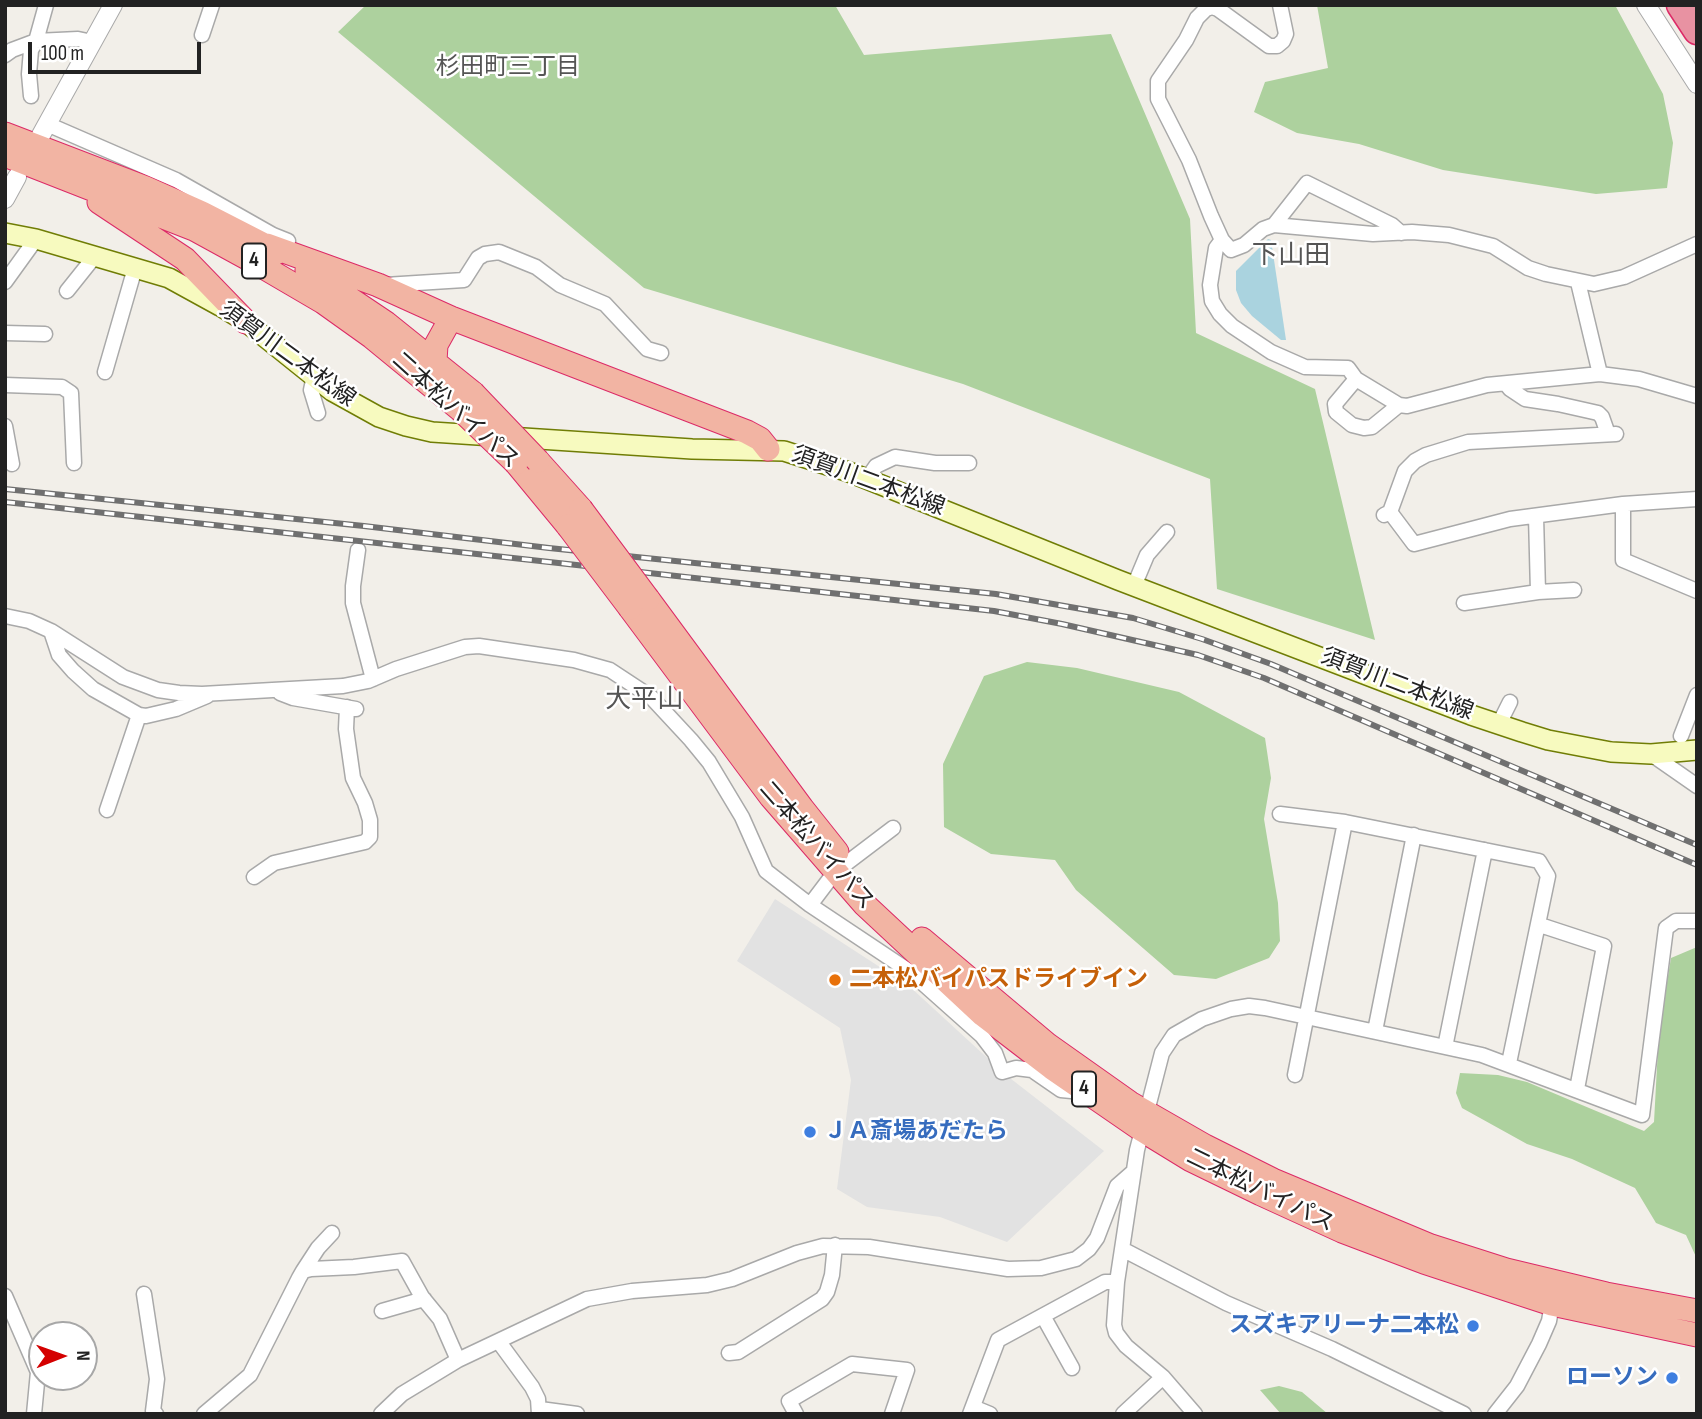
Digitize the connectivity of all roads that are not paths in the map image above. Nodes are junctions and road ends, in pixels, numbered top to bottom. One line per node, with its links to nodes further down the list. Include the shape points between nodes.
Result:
1 (46, 5): 9 (street)
2 (113, 5): 10 (street)
3 (212, 5): 8 (street)
4 (1280, 5): 24 (street, via 1286,34 1277,46 1269,46 1218,9 1206,9 1158,81 1158,99)
5 (1646, 5): 12 (street)
6 (1680, 5): 7 (highway)
7 (1697, 31)
8 (202, 34)
9 (36, 41): 10 (street); 11 (street); 13 (street, via 31,50)
10 (92, 42): 14 (street)
11 (5, 55)
12 (1697, 84)
13 (31, 96)
14 (44, 129): 31 (street, via 176,180 273,235 369,270)
15 (5, 134): 26 (highway, 二本松バイパス / 4, via 168,198)
16 (5, 155): 18 (highway, 4)
17 (17, 177): 19 (street)
18 (61, 177): 34 (highway, via 185,259); 43 (highway, 二本松バイパス / 4, via 194,229 258,264 323,302)
19 (5, 199)
20 (1274, 225): 22 (street); 22 (street, via 1307,183); 24 (street, via 1233,251)
21 (5, 233): 23 (main road, 須賀川二本松線)
22 (1401, 233): 30 (street, via 1449,235 1493,246 1528,268)
23 (36, 239): 27 (main road, 須賀川二本松線); 29 (street)
24 (1222, 240): 42 (street, via 1216,248 1210,285 1212,302 1220,314 1285,359 1305,367 1348,368)
25 (1697, 244): 30 (street, via 1624,277 1594,285)
26 (267, 245): 31 (highway); 38 (highway, 二本松バイパス / 4)
27 (95, 256): 28 (main road, 須賀川二本松線); 32 (street)
28 (135, 268): 34 (main road, 須賀川二本松線, via 169,278); 39 (street)
29 (5, 282)
30 (1578, 282): 40 (street)
31 (378, 285): 33 (highway); 37 (street, via 464,280 478,258 499,251 605,304 647,349)
32 (67, 290)
33 (451, 318): 38 (highway, via 436,345); 51 (highway, via 747,432)
34 (246, 322): 41 (main road, 須賀川二本松線)
35 (5, 332): 36 (street)
36 (45, 334)
37 (661, 353)
38 (435, 361): 43 (highway); 47 (highway, 二本松バイパス / 4)
39 (105, 372)
40 (1600, 374): 44 (street); 46 (street, via 1639,379)
41 (314, 376): 49 (street, via 311,390); 51 (main road, 須賀川二本松線, via 379,417 432,432 692,449)
42 (1356, 379): 48 (street); 48 (street, via 1335,404 1336,412 1352,425 1372,427)
43 (427, 382): 47 (highway, 二本松バイパス / 4)
44 (1506, 384): 48 (street); 58 (street, via 1525,399 1598,413 1612,434 1468,442 1426,455 1405,471 1387,514 1414,544)
45 (5, 385): 52 (street, via 62,387 71,393)
46 (1697, 396)
47 (467, 402): 85 (highway, 二本松バイパス / 4, bridge, via 575,518 802,808)
48 (1399, 405)
49 (318, 413)
50 (5, 426): 54 (street)
51 (768, 449): 55 (main road, 須賀川二本松線)
52 (74, 463)
53 (969, 463): 55 (street, via 895,457 876,466)
54 (12, 464)
55 (867, 479): 61 (main road, 須賀川二本松線)
56 (1697, 499): 57 (street)
57 (1623, 504): 58 (street); 63 (street, via 1623,560)
58 (1535, 516): 64 (street)
59 (1167, 532): 61 (street, via 1147,555)
60 (358, 550): 68 (street, via 353,603)
61 (1134, 586): 74 (main road, 須賀川二本松線)
62 (1574, 590): 64 (street)
63 (1697, 591)
64 (1538, 592): 65 (street)
65 (1464, 603)
66 (5, 616): 67 (street)
67 (51, 631): 70 (street, via 123,677 158,690); 73 (street, via 59,655 73,671 93,690)
68 (373, 678): 69 (street, via 343,686); 87 (street, via 479,646 610,670 652,697 691,740 742,817 766,871)
69 (272, 691): 70 (street); 86 (street, via 352,708 346,729 353,778 366,803 370,837 365,842 274,863)
70 (212, 694): 73 (street, via 176,709)
71 (1697, 695): 75 (street)
72 (1510, 702): 74 (street)
73 (139, 715): 79 (street)
74 (1499, 724): 77 (main road, 須賀川二本松線, via 1558,742)
75 (1681, 736)
76 (1697, 750): 77 (main road, 須賀川二本松線)
77 (1651, 754): 78 (street)
78 (1697, 786)
79 (107, 810)
80 (1280, 814): 81 (street)
81 (1346, 822): 83 (street); 90 (street)
82 (893, 828): 85 (street)
83 (1414, 835): 84 (street); 91 (street)
84 (1485, 850): 89 (street, via 1539,862 1548,876); 92 (street)
85 (841, 867): 87 (street); 96 (highway, 二本松バイパス / 4, via 864,904 983,1016); 97 (highway, 二本松バイパス / 4, via 960,972)
86 (254, 877)
87 (810, 905): 96 (street, via 909,971 982,1036 996,1053 1002,1072 1032,1070 1061,1090)
88 (1697, 921): 95 (street, via 1676,921 1666,928 1642,1115)
89 (1539, 925): 93 (street); 95 (street, via 1604,946)
90 (1308, 1018): 91 (street); 94 (street); 97 (street, via 1248,1006 1202,1020 1174,1035 1162,1053)
91 (1375, 1031): 92 (street)
92 (1445, 1047): 93 (street)
93 (1509, 1063): 95 (street)
94 (1295, 1076)
95 (1577, 1089)
96 (1088, 1092): 97 (highway, 二本松バイパス / 4)
97 (1143, 1121): 98 (street); 107 (highway, 二本松バイパス / 4, via 1191,1160 1342,1231); 109 (highway, 二本松バイパス / 4, via 1431,1246 1606,1294)
98 (1132, 1172): 100 (street, via 1116,1186 1089,1250 1076,1259 1041,1268 1007,1269); 101 (street)
99 (331, 1233): 102 (street)
100 (835, 1245): 113 (street, via 797,1252 707,1285 587,1299); 114 (street, via 832,1275 822,1299 738,1352)
101 (1122, 1249): 103 (street); 130 (street)
102 (303, 1271): 106 (street, via 402,1261); 123 (street, via 250,1375)
103 (1117, 1282): 111 (street, via 1105,1282); 117 (street, via 1116,1333)
104 (144, 1294): 122 (street, via 157,1379)
105 (5, 1296): 110 (street)
106 (424, 1299): 108 (street); 115 (street, via 440,1319)
107 (1552, 1304): 112 (highway, 二本松バイパス / 4); 131 (street, via 1534,1355)
108 (382, 1311)
109 (1697, 1311)
110 (9, 1313): 121 (street, via 38,1372)
111 (1043, 1317): 116 (street); 118 (street, via 998,1340)
112 (1697, 1335)
113 (499, 1342): 115 (street); 119 (street, via 527,1379 538,1399)
114 (729, 1353)
115 (458, 1360): 124 (street, via 402,1394)
116 (1072, 1368)
117 (1163, 1377): 128 (street); 129 (street)
118 (971, 1411): 127 (street)
119 (539, 1412): 125 (street)
120 (794, 1413): 126 (street, via 789,1401 852,1364 907,1370)
121 (34, 1414)
122 (156, 1414)
123 (204, 1414)
124 (381, 1414)
125 (577, 1414)
126 (892, 1414)
127 (990, 1414)
128 (1123, 1414)
129 (1195, 1414)
130 (1464, 1414)
131 (1495, 1414)

